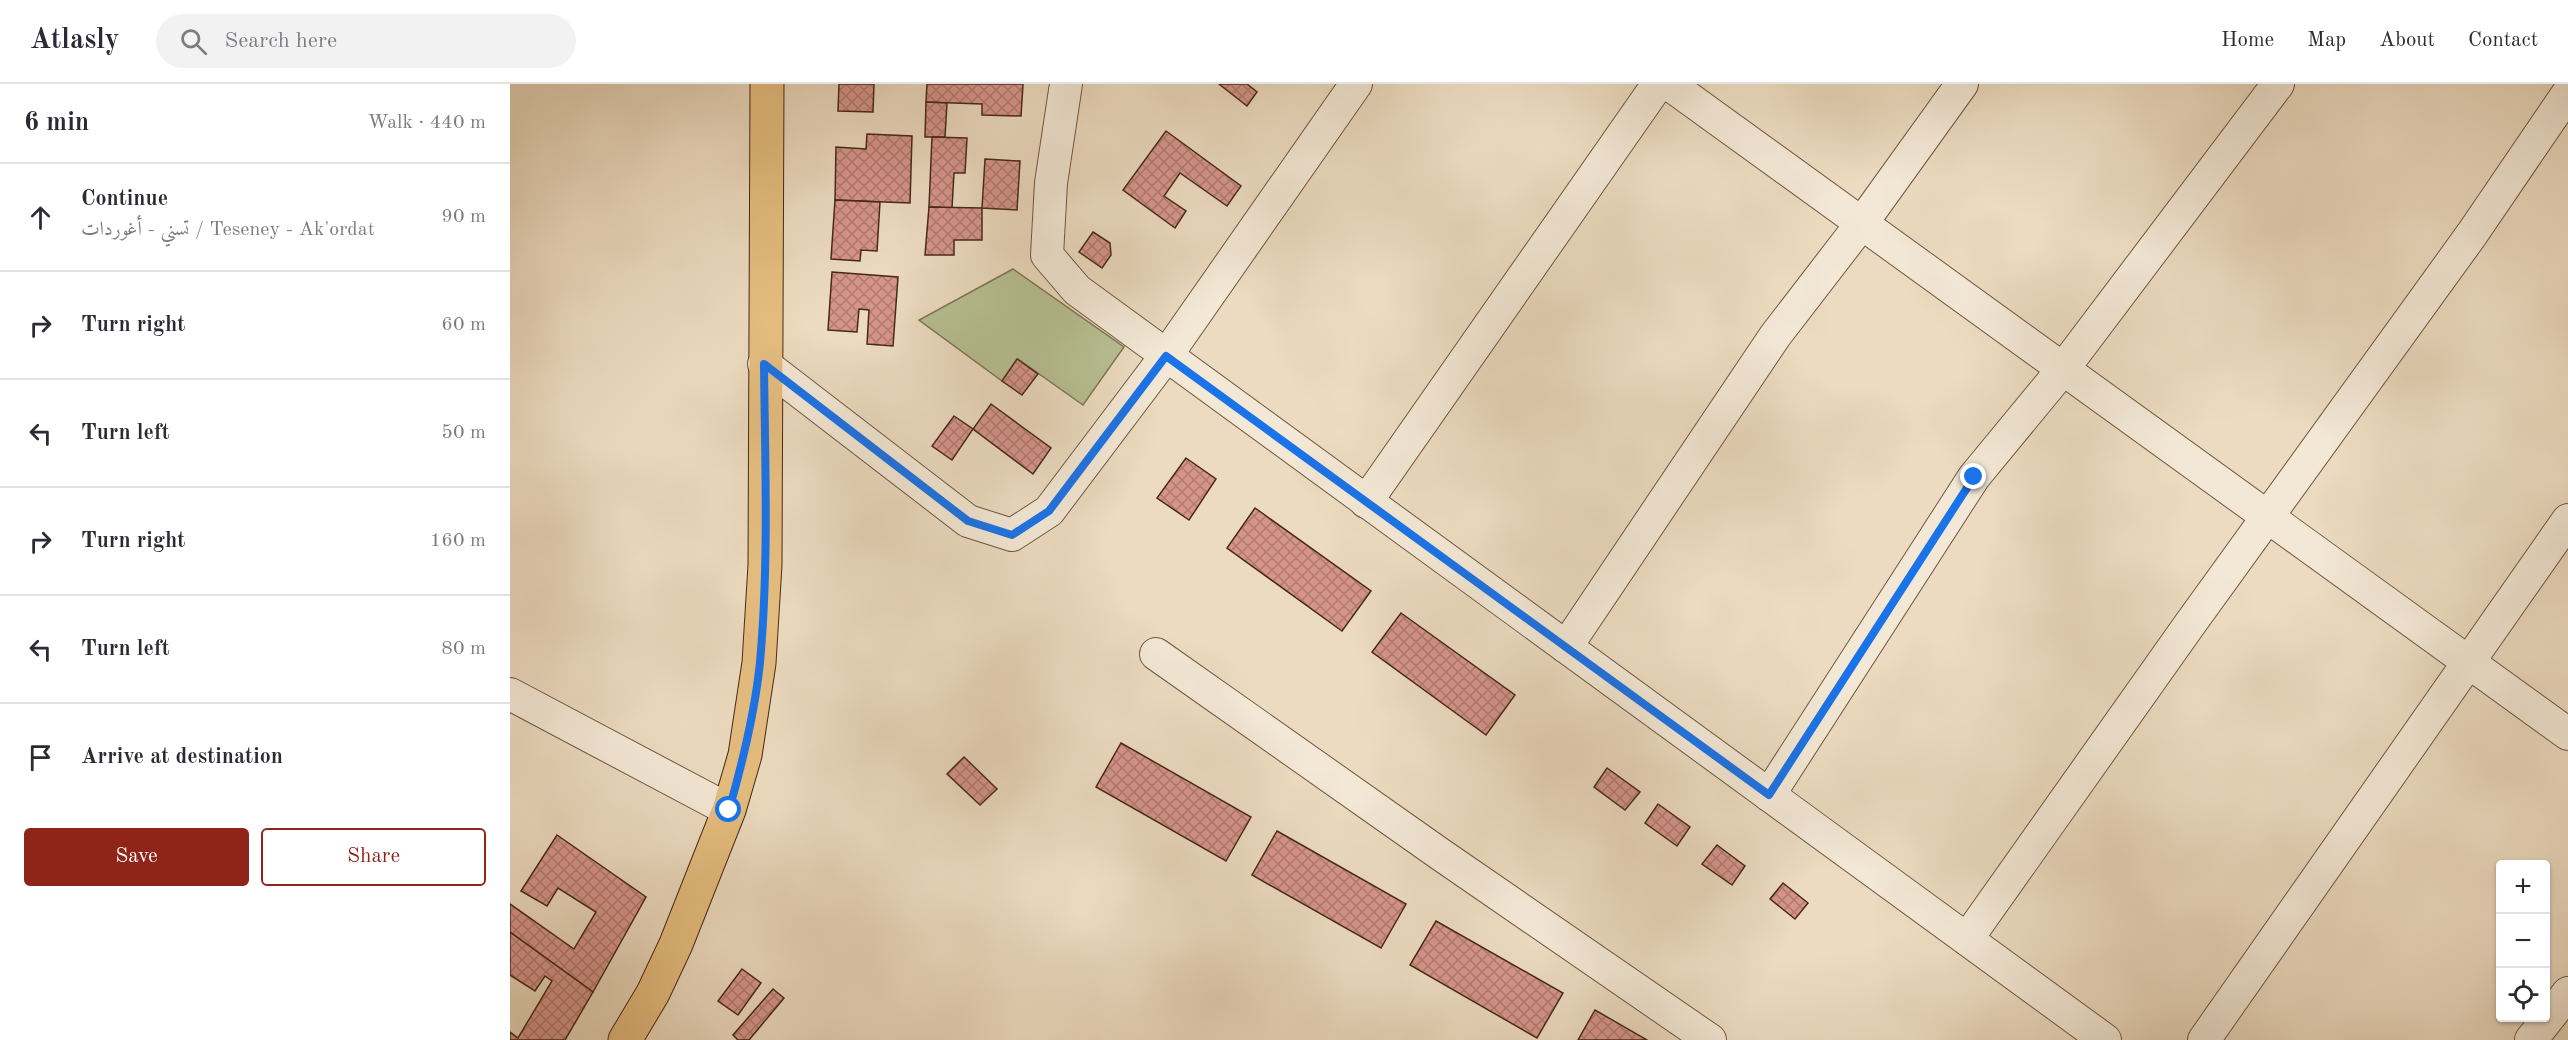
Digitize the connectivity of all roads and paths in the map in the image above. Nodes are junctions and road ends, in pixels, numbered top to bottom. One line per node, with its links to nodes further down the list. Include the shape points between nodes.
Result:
1 (767, 84): 11 (main road)
2 (1066, 84): 10 (street, via 1051,183 1047,255 1077,290)
3 (1356, 84): 10 (street)
4 (1658, 84): 13 (street)
5 (1670, 84): 9 (street)
6 (1962, 84): 9 (street)
7 (2278, 84): 12 (street)
8 (2568, 93): 14 (street)
9 (1862, 223): 12 (street); 16 (street, via 1776,336)
10 (1166, 356): 11 (street, via 1049,511 1012,535 968,521); 13 (street)
11 (764, 364): 22 (main road, via 765,565 759,663 745,755)
12 (2063, 369): 14 (street); 21 (street, via 1974,477)
13 (1366, 502): 16 (street)
14 (2269, 518): 18 (street); 23 (street)
15 (2568, 520): 18 (street)
16 (1566, 647): 21 (street)
17 (1156, 654): 26 (street)
18 (2468, 662): 20 (street); 28 (street)
19 (510, 694): 22 (street)
20 (2568, 734)
21 (1769, 795): 23 (street)
22 (729, 810): 25 (main road, via 676,944)
23 (1967, 939): 27 (street)
24 (2568, 993): 29 (street)
25 (625, 1040)
26 (1710, 1040)
27 (2105, 1040)
28 (2204, 1040)
29 (2531, 1040)

